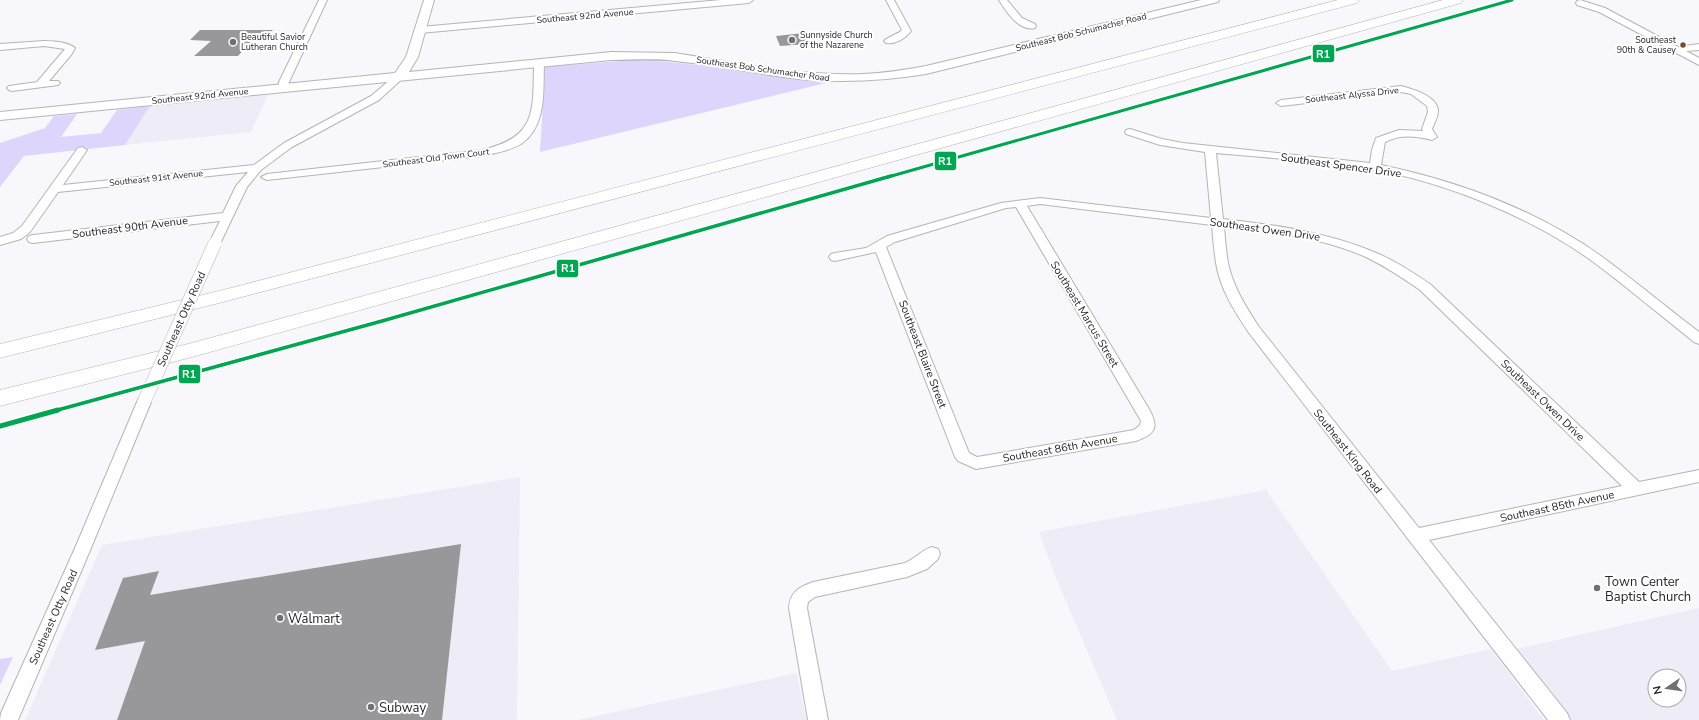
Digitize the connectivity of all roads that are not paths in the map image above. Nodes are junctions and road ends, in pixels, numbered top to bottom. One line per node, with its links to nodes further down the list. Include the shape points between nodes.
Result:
1 (323, 0): 23 (street)
2 (429, 0): 12 (main road)
3 (749, 0): 9 (street, Southeast 92nd Avenue)
4 (890, 0): 13 (street, via 907,31)
5 (1004, 0): 11 (street, via 1019,20)
6 (1214, 0): 18 (main road, Southeast Bob Schumacher Road, via 926,70 884,77 816,78 658,56 611,56)
7 (1353, 0): 40 (highway)
8 (1457, 0): 44 (highway, via 192,350)
9 (708, 2): 12 (street, Southeast 92nd Avenue)
10 (1580, 3): 16 (street, via 1602,10)
11 (1032, 26)
12 (420, 30): 19 (main road, via 412,57)
13 (889, 42)
14 (0, 47): 21 (street, via 44,45 70,48)
15 (1699, 48): 16 (street)
16 (1676, 50): 17 (street)
17 (1699, 62)
18 (539, 63): 19 (main road, Southeast Bob Schumacher Road); 31 (street, Southeast Old Town Court, via 538,106 533,122 523,137 504,148 482,153)
19 (400, 76): 23 (main road, Southeast 92nd Avenue); 30 (street, Southeast Otty Road, via 374,98 288,145)
20 (55, 83): 21 (street)
21 (40, 84): 22 (street)
22 (12, 88)
23 (283, 88): 25 (main road, Southeast 92nd Avenue)
24 (1281, 103): 29 (street, Southeast Alyssa Drive, via 1401,89 1414,92 1432,105 1434,112 1427,129 1432,136 1407,132 1380,140)
25 (0, 116)
26 (1130, 132): 27 (street, Southeast Spencer Drive, via 1160,142)
27 (1210, 149): 29 (street, Southeast Spencer Drive); 35 (street, Southeast King Road)
28 (82, 150): 32 (street)
29 (1376, 167): 41 (street, Southeast Spencer Drive, via 1448,186 1526,217 1596,258)
30 (257, 168): 32 (street, Southeast 91st Avenue); 34 (street, Southeast Otty Road, via 246,179)
31 (267, 177)
32 (55, 189): 37 (street, via 22,233 12,239)
33 (1019, 203): 35 (street, Southeast Owen Drive, via 1040,202); 38 (street, Southeast Owen Drive, via 891,239); 45 (street, Southeast Marcus Street, via 1144,413)
34 (228, 216): 36 (street, Southeast 90th Avenue); 51 (street, Southeast Otty Road, bridge, via 144,402)
35 (1218, 222): 48 (street, Southeast Owen Drive, via 1317,236 1358,249 1396,267 1434,295); 49 (street, Southeast King Road, via 1222,264 1238,306)
36 (33, 238)
37 (0, 241)
38 (879, 245): 39 (street, Southeast Owen Drive, via 869,251); 46 (street, Southeast Blaire Street, via 963,457)
39 (835, 257)
40 (75, 333): 42 (highway); 43 (highway)
41 (1699, 340)
42 (0, 344)
43 (0, 351)
44 (0, 398)
45 (1148, 427): 46 (street, Southeast 86th Avenue, via 1136,434 984,462)
46 (970, 461)
47 (1699, 476): 48 (street, Southeast 85th Avenue)
48 (1636, 489): 49 (street, Southeast 85th Avenue)
49 (1414, 536): 53 (street, Southeast King Road)
50 (932, 554): 52 (street, via 921,564 908,570 802,594 798,600 798,608)
51 (8, 720)
52 (818, 720)
53 (1560, 720)

